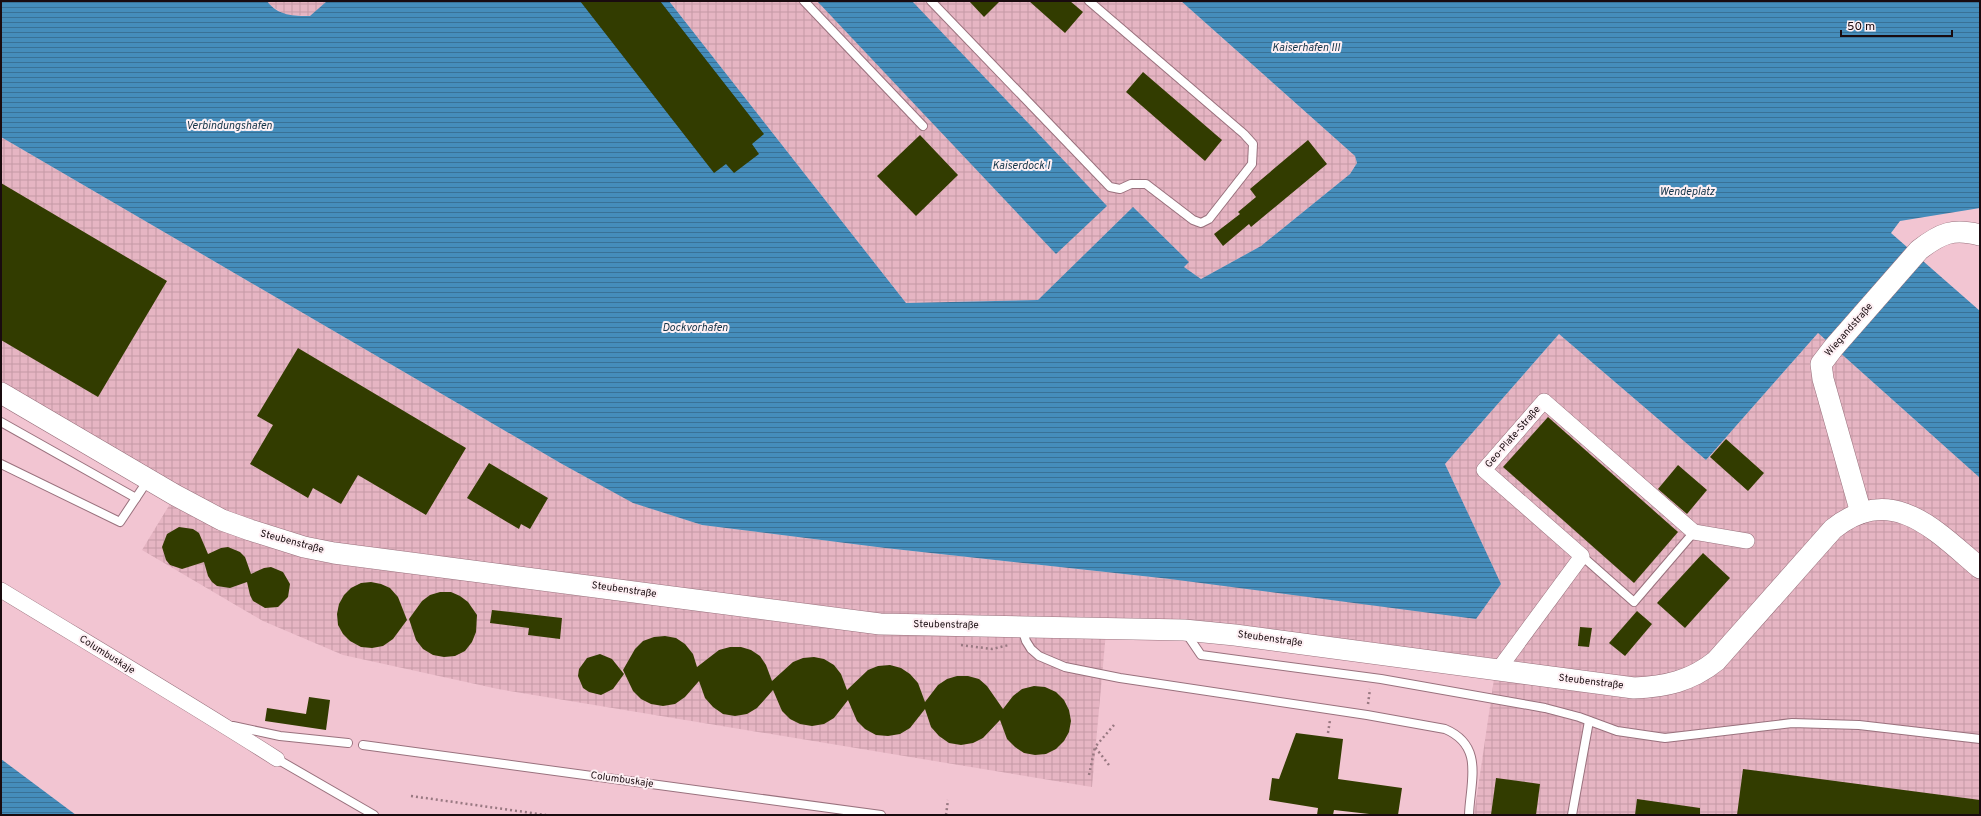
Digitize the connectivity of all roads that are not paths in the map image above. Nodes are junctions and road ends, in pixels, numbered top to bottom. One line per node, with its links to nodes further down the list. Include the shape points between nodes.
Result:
1 (804, 1): 4 (lane)
2 (931, 1): 3 (lane, via 1110,187 1120,189 1132,184 1146,184 1193,220 1201,223 1209,220 1252,164 1253,144)
3 (1089, 1)
4 (923, 126)
5 (1980, 235): 11 (street, Wiegandstraße, via 1966,231 1948,232 1933,238 1915,254 1821,364)
6 (1, 393): 9 (street, Steubenstraße)
7 (1, 422): 10 (lane)
8 (1, 464): 10 (lane, via 120,522)
9 (149, 479): 10 (lane); 17 (street, Steubenstraße, via 222,520 304,547 334,553 880,624)
10 (136, 498)
11 (1861, 513): 15 (street, Steubenstraße, via 1887,510 1918,518 1930,525); 19 (street, Steubenstraße, via 1845,519 1833,529 1716,661 1687,679 1658,687 1634,688)
12 (1694, 532): 13 (street); 14 (lane, Geo-Plate-Straße, via 1634,602); 14 (street, Geo-Plate-Straße, via 1544,402 1484,470)
13 (1746, 541)
14 (1582, 556): 19 (street)
15 (1980, 568)
16 (1, 590): 20 (street, Columbuskaje)
17 (1021, 626): 18 (street, Steubenstraße); 28 (lane, via 1031,649 1039,656 1065,667 1445,729 1462,740 1472,760 1474,773)
18 (1184, 630): 19 (street, Steubenstraße); 21 (lane, via 1202,655 1381,679 1545,708)
19 (1498, 670)
20 (214, 718): 23 (lane, Columbuskaje, via 246,730); 25 (street, Columbuskaje)
21 (1589, 721): 22 (lane, via 1617,731 1665,738 1792,723 1859,726); 29 (lane)
22 (1980, 739)
23 (348, 743)
24 (363, 745): 27 (lane, Columbuskaje)
25 (277, 759): 26 (lane, Columbuskaje)
26 (374, 815)
27 (881, 815)
28 (1469, 815)
29 (1572, 815)

